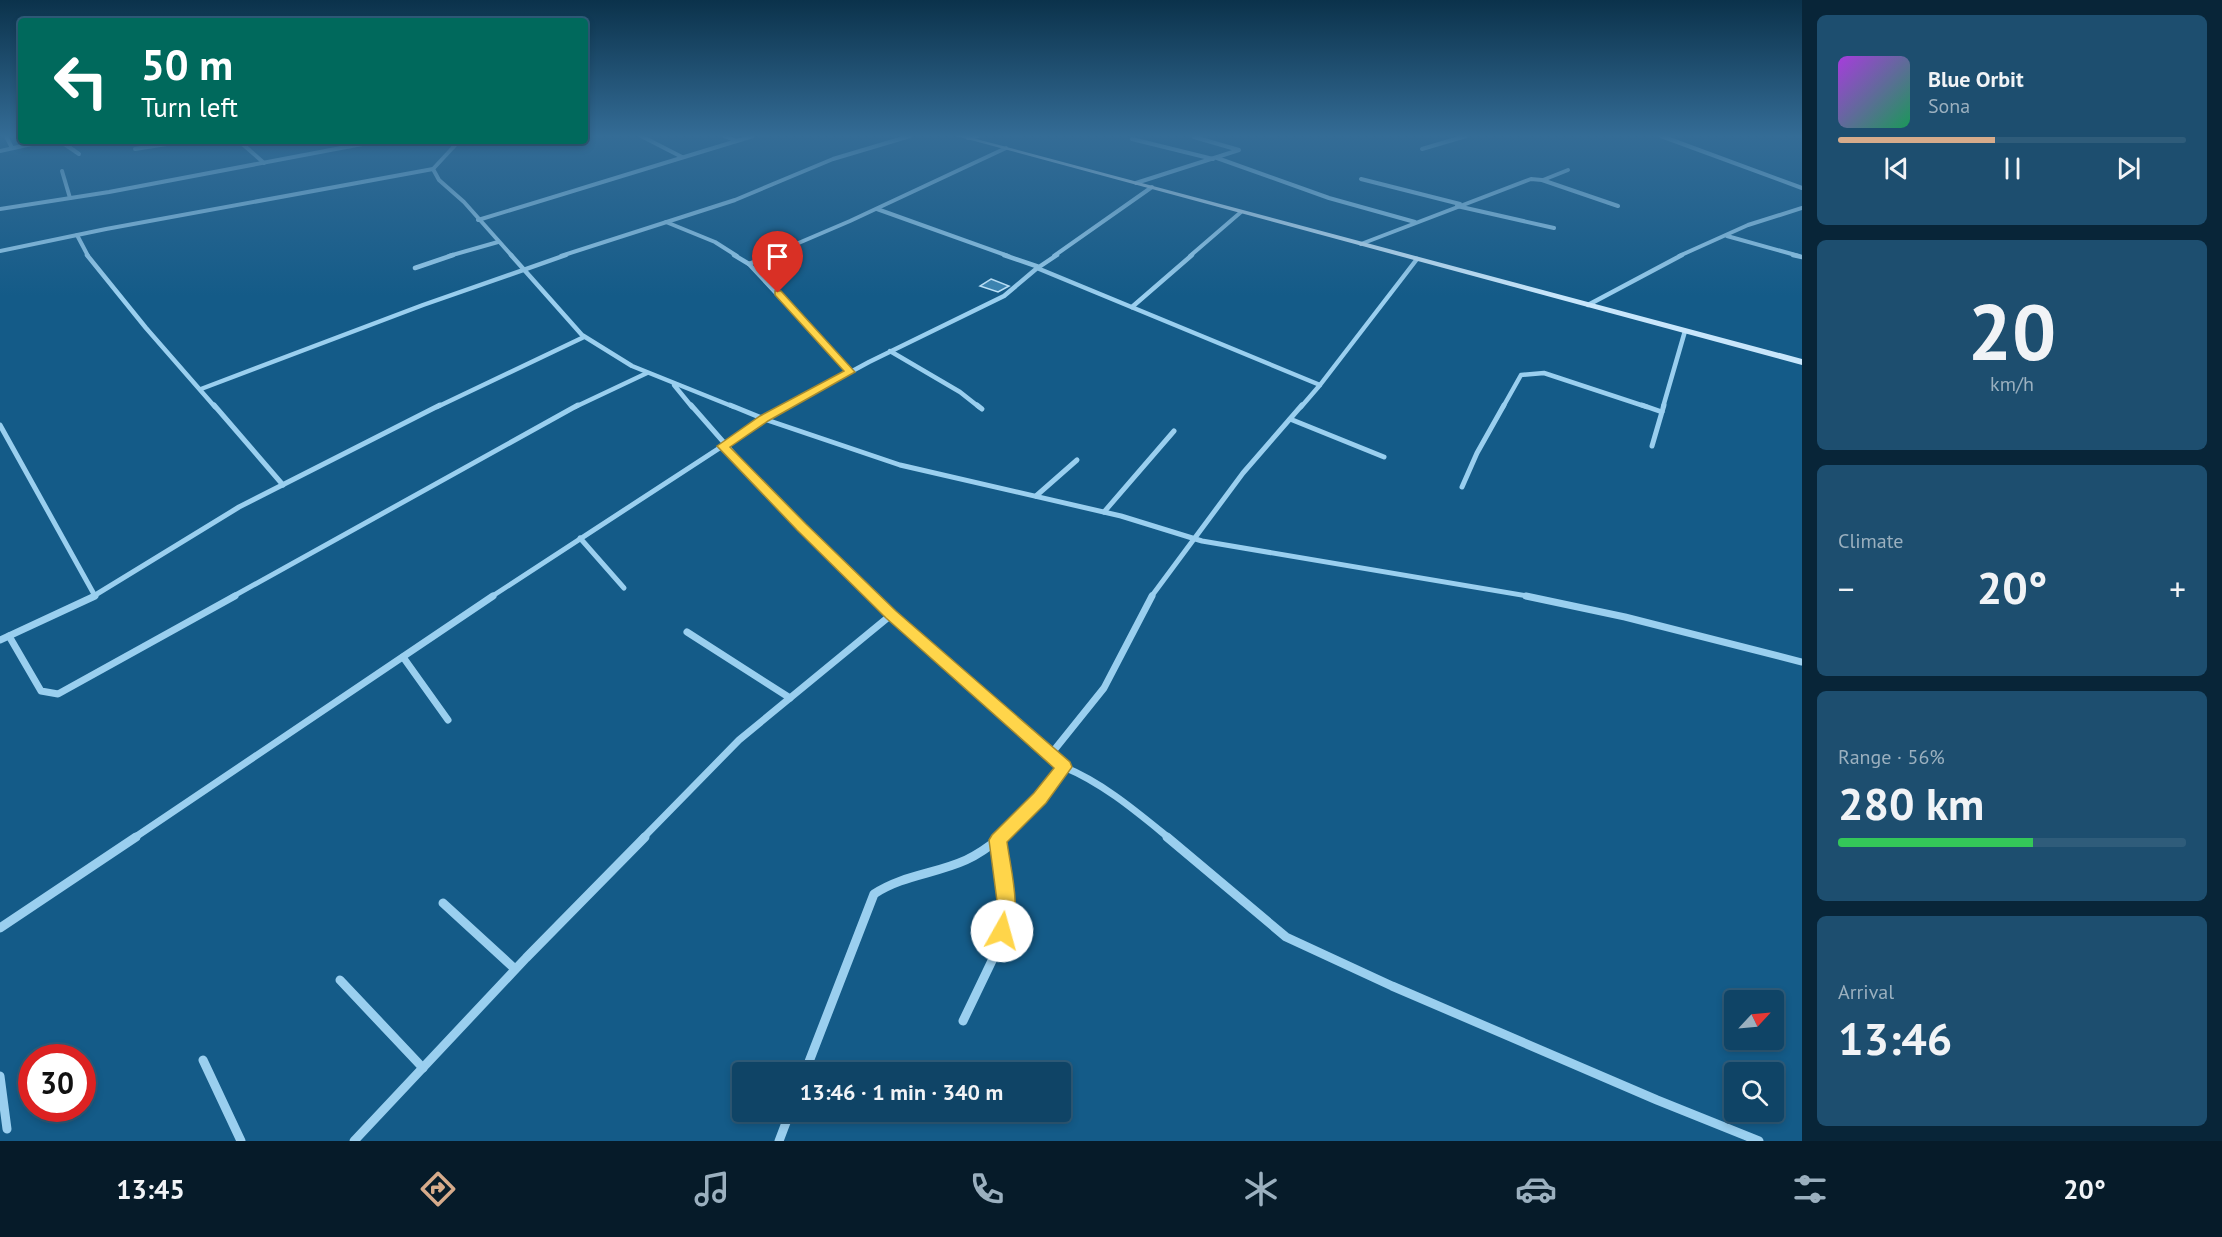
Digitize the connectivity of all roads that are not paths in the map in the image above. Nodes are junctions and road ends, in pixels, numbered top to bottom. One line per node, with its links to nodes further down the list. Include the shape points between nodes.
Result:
1 (67, 189): 14 (street)
2 (119, 189): 14 (street)
3 (320, 189): 25 (street)
4 (450, 189): 21 (street)
5 (579, 189): 21 (street)
6 (761, 189): 22 (street)
7 (918, 189): 19 (street)
8 (1149, 189): 34 (street)
9 (1160, 189): 20 (main road)
10 (1304, 189): 23 (street)
11 (1399, 189): 15 (street)
12 (1502, 189): 15 (street)
13 (1569, 189): 16 (street)
14 (70, 198): 18 (street)
15 (1458, 205): 23 (street); 24 (street)
16 (1618, 206)
17 (1802, 208): 26 (street, via 1774,214)
18 (0, 209)
19 (877, 209): 32 (street); 34 (street)
20 (1241, 212): 28 (main road); 37 (street)
21 (478, 220): 27 (street)
22 (665, 222): 32 (street, via 715,242); 35 (street)
23 (1416, 222): 28 (street)
24 (1554, 228)
25 (77, 235): 29 (street); 46 (street, via 88,256)
26 (1727, 236): 30 (street); 36 (street)
27 (498, 242): 33 (street); 35 (street)
28 (1361, 244): 31 (main road)
29 (0, 251)
30 (1802, 257)
31 (1417, 259): 36 (main road); 45 (street)
32 (749, 264): 42 (street)
33 (414, 268)
34 (1037, 268): 37 (street); 40 (street, via 1004,296)
35 (523, 270): 39 (street); 46 (street)
36 (1588, 305): 38 (main road)
37 (1132, 307): 45 (street)
38 (1685, 331): 41 (main road); 48 (street)
39 (584, 337): 43 (street); 57 (street)
40 (890, 351): 42 (street); 47 (street)
41 (1802, 362)
42 (850, 372): 49 (street)
43 (646, 373): 44 (street); 67 (street, via 574,407 58,694 41,691)
44 (672, 383): 49 (street); 53 (street)
45 (1320, 385): 50 (street)
46 (201, 389): 57 (street)
47 (982, 408)
48 (1662, 412): 54 (street); 58 (street, via 1544,373 1521,375)
49 (764, 419): 53 (street); 59 (street, via 900,465)
50 (1290, 419): 55 (street); 62 (street, via 1242,473)
51 (0, 424): 64 (street)
52 (1174, 431): 60 (street)
53 (723, 446): 61 (street); 65 (street)
54 (1652, 447)
55 (1384, 458)
56 (1077, 459): 59 (street)
57 (283, 484): 64 (street)
58 (1462, 487)
59 (1036, 496): 60 (street)
60 (1104, 512): 62 (street)
61 (580, 538): 63 (street); 69 (street)
62 (1193, 538): 70 (street, via 1514,593); 73 (street, via 1156,588 1104,688)
63 (624, 588)
64 (95, 596): 67 (street)
65 (891, 615): 71 (street); 73 (street)
66 (687, 632): 71 (street)
67 (9, 636): 68 (street)
68 (0, 640)
69 (403, 657): 72 (street); 77 (street)
70 (1802, 662)
71 (790, 698): 78 (street, via 739,740)
72 (448, 720)
73 (1051, 754): 74 (street)
74 (1064, 767): 75 (street); 90 (street, via 1127,804 1286,937 1392,986)
75 (998, 840): 80 (street, via 1006,901 1000,944); 82 (street, via 965,861 888,883 874,894)
76 (443, 903): 78 (street)
77 (0, 928)
78 (516, 969): 83 (street)
79 (340, 980): 83 (street)
80 (963, 1021)
81 (204, 1060): 87 (street)
82 (809, 1062)
83 (423, 1068): 88 (street)
84 (0, 1076): 86 (street)
85 (786, 1122): 89 (street)
86 (7, 1129)
87 (241, 1141)
88 (354, 1141)
89 (779, 1141)
90 (1760, 1141)

